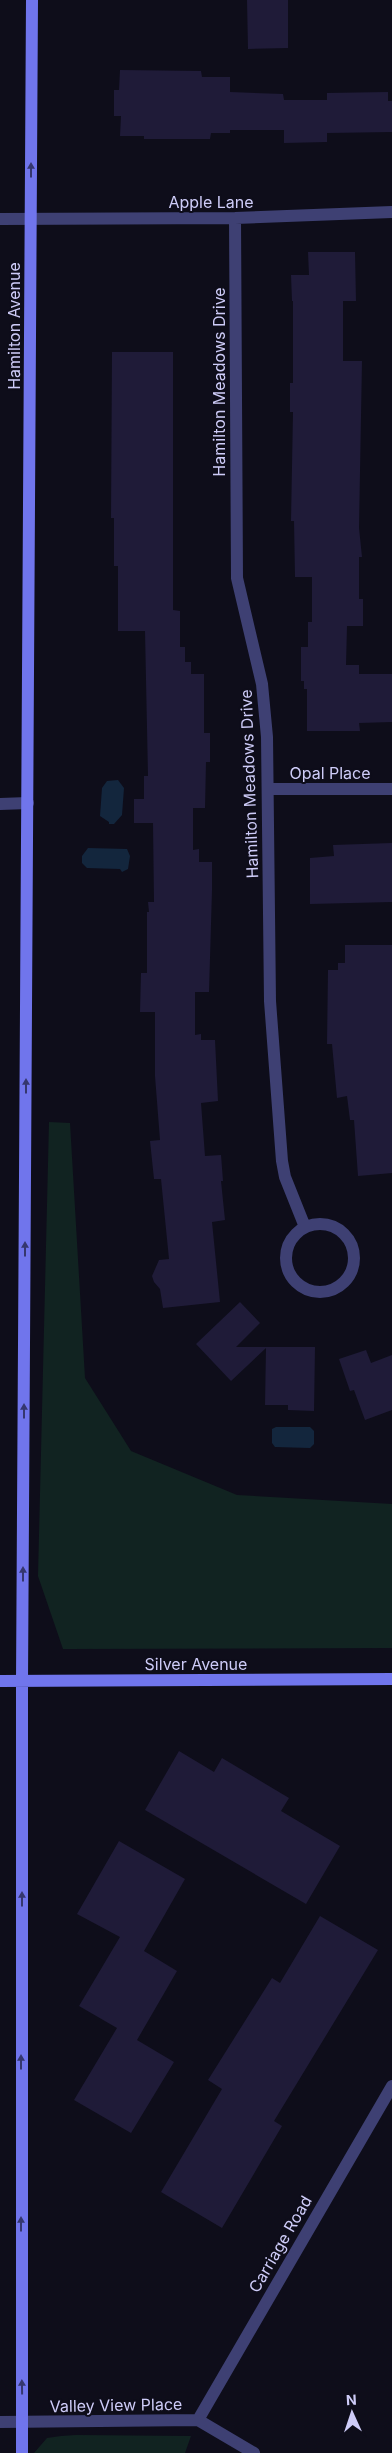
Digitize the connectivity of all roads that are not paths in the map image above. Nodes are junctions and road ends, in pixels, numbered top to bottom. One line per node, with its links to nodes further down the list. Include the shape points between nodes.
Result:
1 (32, 0): 5 (street, Hamilton Avenue, one-way to 1)
2 (392, 212): 3 (street, Apple Lane)
3 (235, 218): 5 (street, Apple Lane); 6 (street, Hamilton Meadows Drive, via 237,578 262,684)
4 (0, 219): 5 (street, Apple Lane)
5 (31, 219): 8 (street, Hamilton Avenue)
6 (269, 789): 7 (street, Opal Place); 10 (street, Hamilton Meadows Drive, via 270,1001 282,1151 285,1177)
7 (392, 789)
8 (28, 803): 9 (street); 13 (street, Hamilton Avenue, one-way to 8)
9 (0, 804)
10 (306, 1227): 10 (street, via 289,1243 285,1255 288,1272 305,1289 331,1291 350,1277 355,1252 351,1241 332,1226 321,1223)
11 (392, 1679): 13 (street, Silver Avenue)
12 (0, 1681): 13 (street, Silver Avenue)
13 (22, 1681): 17 (street, Hamilton Avenue, one-way to 13, via 20,2291)
14 (392, 2086): 15 (street, Carriage Road)
15 (198, 2420): 17 (street, Valley View Place); 19 (street, Valley View Place)
16 (0, 2422): 17 (street, Valley View Place)
17 (23, 2422): 18 (street, Hamilton Avenue)
18 (22, 2453)
19 (254, 2453)

